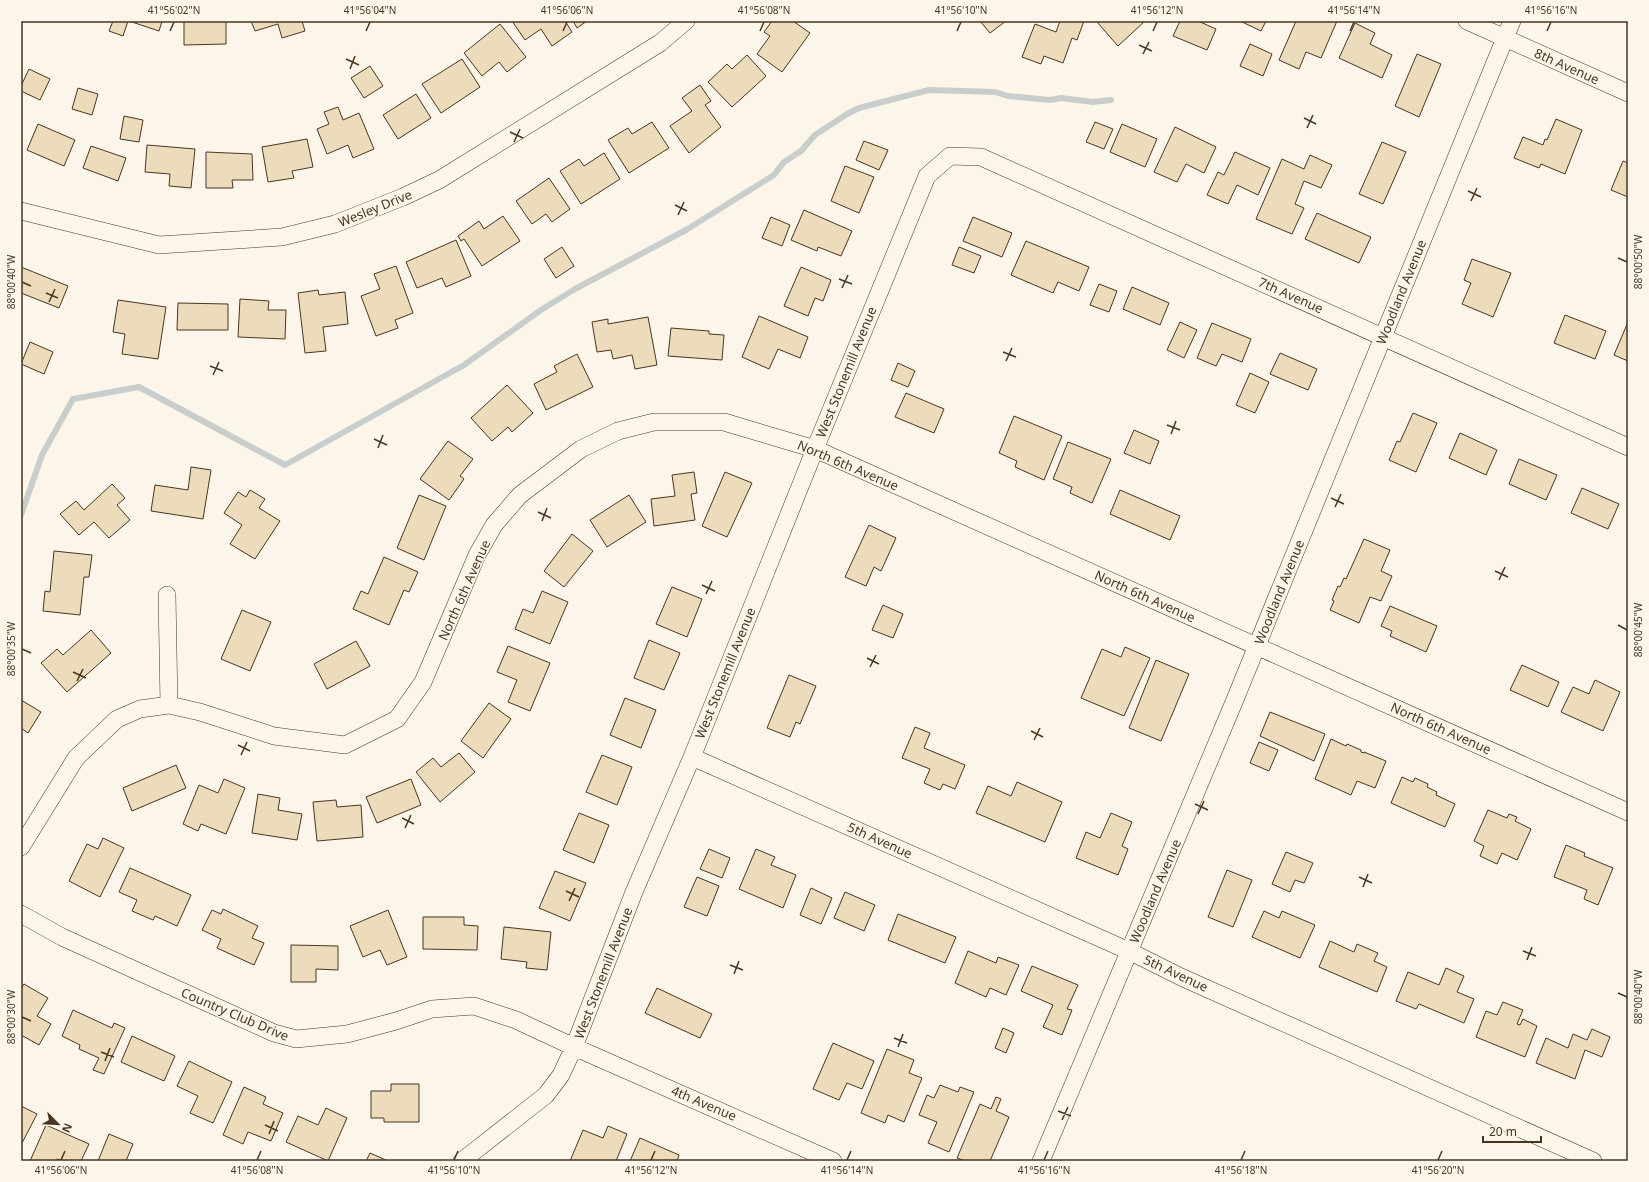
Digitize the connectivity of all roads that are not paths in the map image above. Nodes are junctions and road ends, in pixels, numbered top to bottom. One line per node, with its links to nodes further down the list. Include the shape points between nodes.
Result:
1 (686, 21): 7 (street, Wesley Drive, via 660,43 439,180 403,198 335,224 282,237 159,245)
2 (1467, 21): 4 (street, 8th Avenue)
3 (1512, 21): 4 (street, Woodland Avenue)
4 (1505, 38): 5 (street, 8th Avenue); 8 (street, Woodland Avenue)
5 (1628, 93)
6 (950, 156): 8 (street, 7th Avenue, via 981,157); 10 (street, West Stonemill Avenue, via 927,176)
7 (21, 211)
8 (1382, 337): 9 (street, 7th Avenue); 12 (street, Woodland Avenue)
9 (1628, 447)
10 (815, 449): 12 (street, North 6th Avenue); 13 (street, North 6th Avenue, via 724,422 654,422 618,432 580,449 520,495 494,525 477,555 423,682 397,719 345,746 274,736 200,712); 14 (street, West Stonemill Avenue)
11 (167, 595): 13 (street)
12 (1257, 646): 15 (street, North 6th Avenue); 18 (street, Woodland Avenue)
13 (169, 705): 16 (street, North 6th Avenue, via 140,709 117,719 93,741 76,758)
14 (692, 757): 18 (street, 5th Avenue); 19 (street, West Stonemill Avenue, via 634,892)
15 (1628, 812)
16 (21, 846)
17 (21, 914): 19 (street, Country Club Drive, via 62,937 274,1033 296,1039 347,1034 432,1009 474,1006 516,1020)
18 (1130, 951): 22 (street, Woodland Avenue); 23 (street, 5th Avenue, via 1182,977)
19 (574, 1047): 20 (street, West Stonemill Avenue, via 561,1075 546,1095); 21 (street, 4th Avenue)
20 (462, 1161)
21 (833, 1161)
22 (1041, 1161)
23 (1593, 1161)

